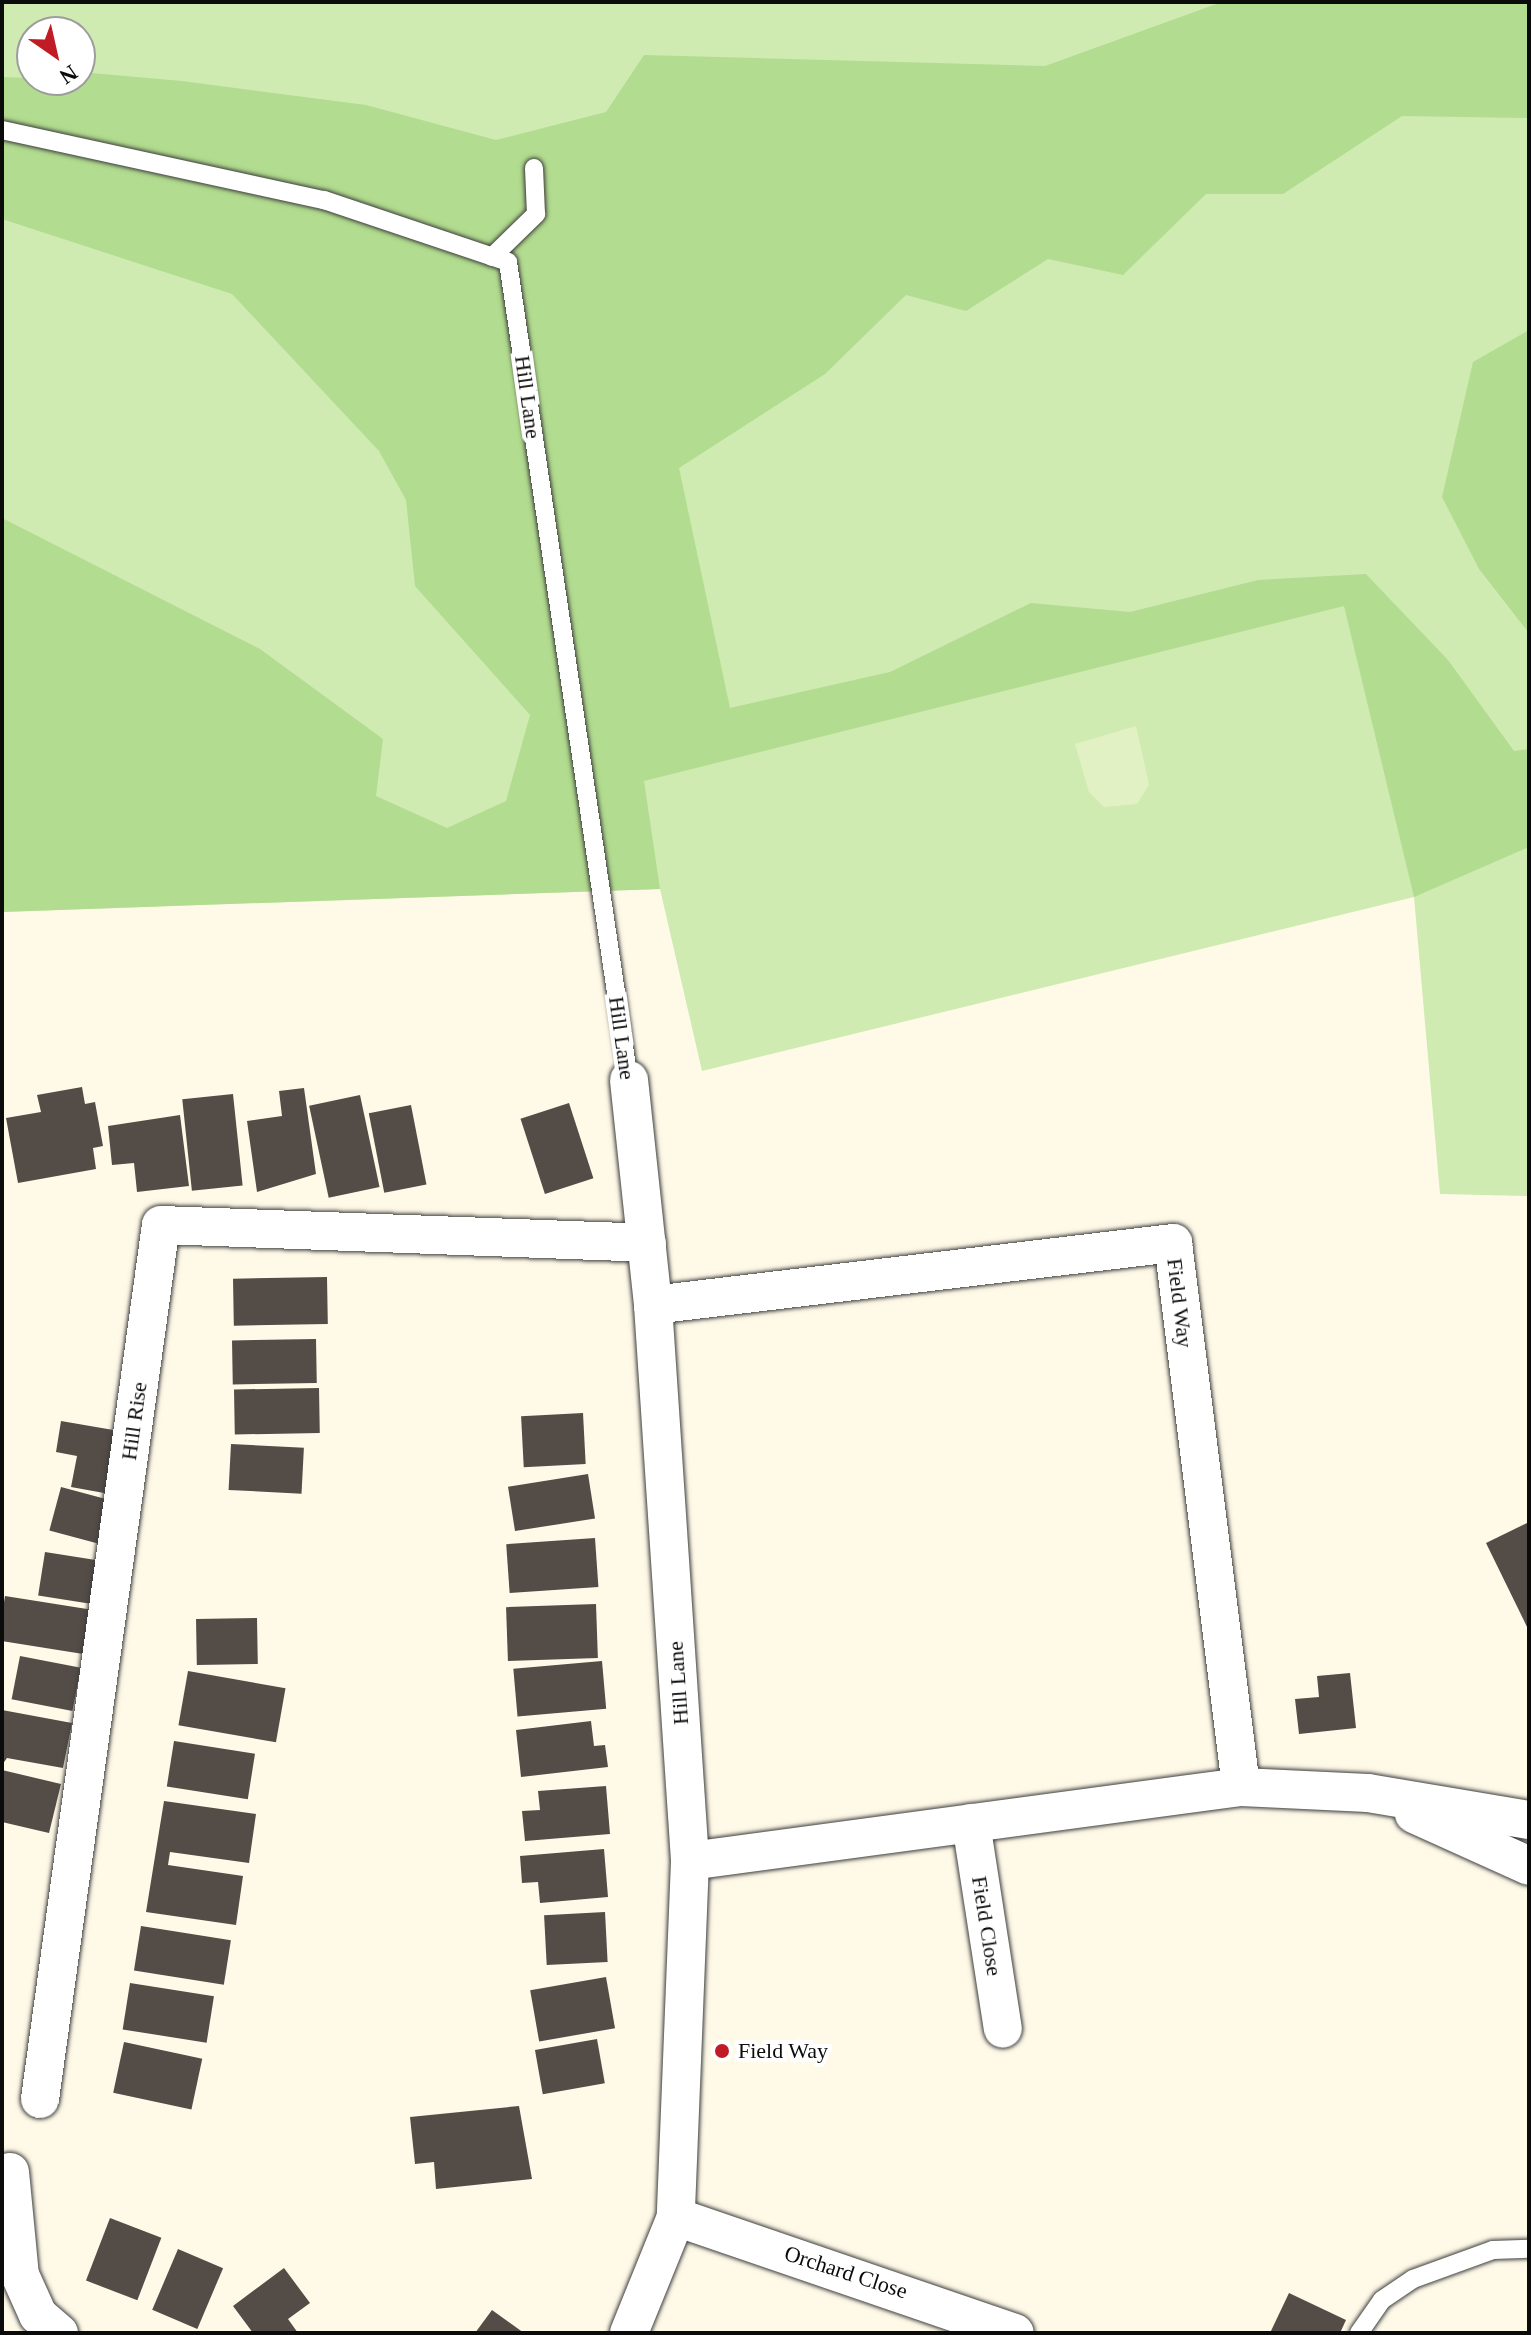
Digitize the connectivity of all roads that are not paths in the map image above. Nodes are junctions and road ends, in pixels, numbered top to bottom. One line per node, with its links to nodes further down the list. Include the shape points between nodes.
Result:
1 (2, 130): 3 (lane, via 324,200)
2 (534, 168): 3 (lane, via 536,214)
3 (492, 257): 4 (lane, Hill Lane, via 508,262)
4 (629, 1080): 5 (street, Hill Lane)
5 (647, 1243): 6 (street, Hill Lane); 14 (street, Hill Rise, via 161,1225)
6 (653, 1305): 7 (street, Field Way, via 1173,1243); 11 (street, Hill Lane)
7 (1241, 1787): 8 (street); 10 (street)
8 (1368, 1793): 9 (street); 12 (street)
9 (1529, 1820)
10 (971, 1823): 11 (street); 13 (street, Field Close)
11 (690, 1861): 16 (street, Hill Lane)
12 (1529, 1866)
13 (1003, 2029)
14 (40, 2099)
15 (10, 2172): 18 (street, via 20,2275 38,2315)
16 (676, 2217): 19 (street, Hill Lane); 20 (street, Orchard Close)
17 (1529, 2249): 21 (lane, via 1481,2253 1413,2279 1382,2300)
18 (59, 2333)
19 (629, 2333)
20 (1015, 2333)
21 (1359, 2333)

